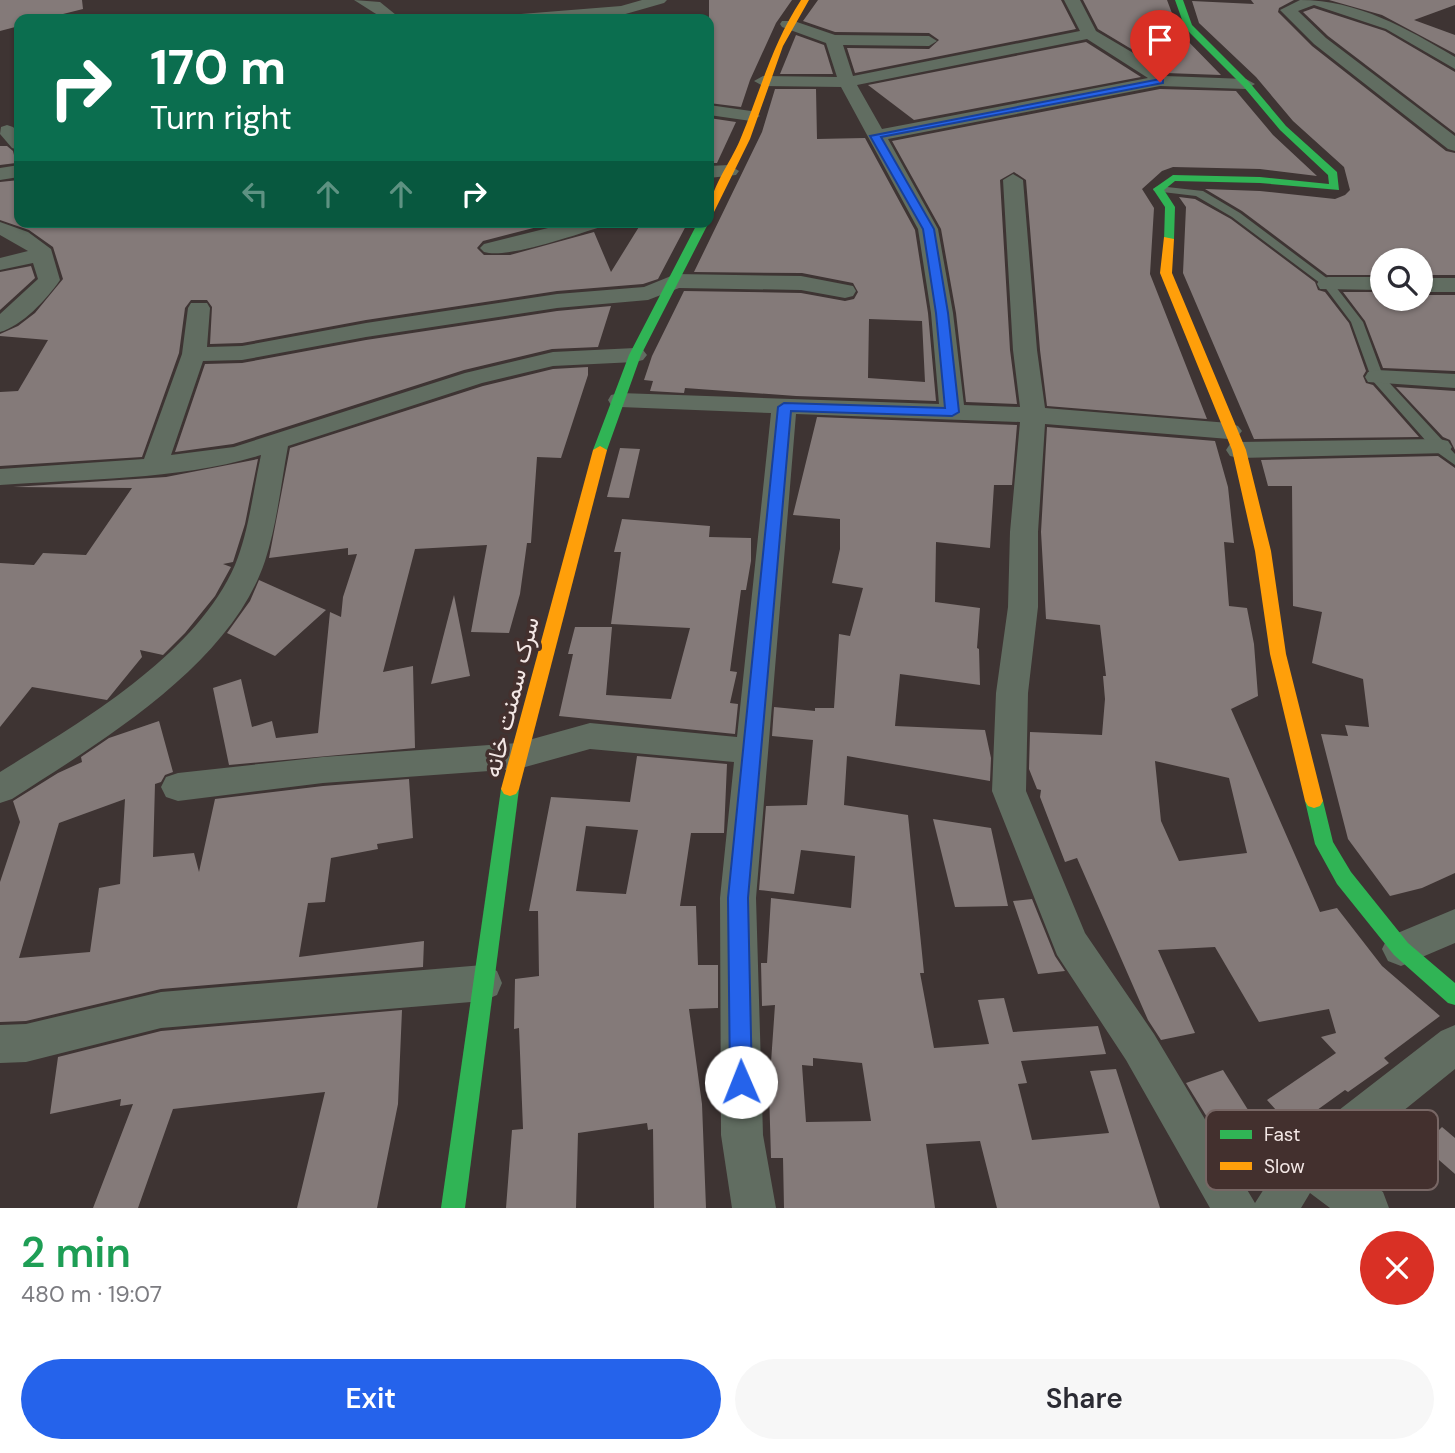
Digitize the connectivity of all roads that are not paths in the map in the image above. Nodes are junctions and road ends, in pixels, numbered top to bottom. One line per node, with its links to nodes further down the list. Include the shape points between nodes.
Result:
1 (362, 0): 8 (street)
2 (659, 0): 7 (street)
3 (805, 0): 11 (street)
4 (1072, 0): 12 (street)
5 (1179, 0): 19 (street, via 1188,26)
6 (1313, 0): 15 (street, via 1392,26); 23 (street, via 1288,10 1320,41)
7 (618, 10): 9 (street); 10 (street)
8 (387, 14)
9 (575, 14)
10 (606, 14)
11 (788, 24): 13 (street); 16 (street)
12 (1090, 34): 17 (street); 18 (street, via 1151,71)
13 (833, 40): 14 (street); 17 (street)
14 (929, 41)
15 (1455, 64)
16 (763, 81): 17 (street); 21 (street)
17 (848, 82): 22 (street)
18 (1160, 82): 19 (street); 22 (street)
19 (1246, 84): 27 (street, via 1283,128 1333,174 1335,188 1173,178)
20 (714, 111): 21 (street)
21 (751, 116): 24 (street)
22 (875, 136): 49 (street, via 928,229)
23 (1455, 145)
24 (729, 171): 25 (street); 28 (street)
25 (714, 172)
26 (1013, 180): 50 (street)
27 (1158, 188): 36 (lane, via 1199,193); 51 (street, via 1170,207 1166,273)
28 (714, 198)
29 (0, 228): 33 (street, via 18,234)
30 (575, 228): 32 (street)
31 (701, 228): 35 (street, سرک سمنت خانه)
32 (491, 248)
33 (43, 254): 34 (street); 42 (street, via 49,279)
34 (0, 264)
35 (676, 281): 40 (street, via 801,283); 43 (street, via 648,293 557,301 242,353); 44 (street, سرک سمنت خانه)
36 (1328, 284): 37 (street); 45 (lane, via 1357,322)
37 (1370, 284)
38 (1433, 285): 39 (street)
39 (1455, 285)
40 (845, 291)
41 (199, 308): 43 (street)
42 (0, 325)
43 (194, 354): 54 (street)
44 (635, 355): 47 (street, سرک سمنت خانه); 52 (street, via 553,359 474,378)
45 (1377, 377): 46 (street); 53 (lane)
46 (1455, 382)
47 (620, 400): 48 (street); 57 (street, سرک سمنت خانه, via 595,464)
48 (784, 407): 49 (street); 56 (street)
49 (952, 412): 50 (street)
50 (1033, 415): 51 (street); 67 (street, via 1009,791 1070,943)
51 (1234, 441): 53 (street); 61 (street, via 1263,551 1278,654 1324,844 1344,878)
52 (276, 443): 54 (street, via 237,454); 59 (street, via 250,564 230,606 137,696)
53 (1447, 454)
54 (153, 466): 55 (street)
55 (0, 477)
56 (751, 751): 57 (street, via 590,736); 72 (street, via 738,898 742,1135)
57 (518, 756): 58 (street, via 323,770); 62 (street, سرک سمنت خانه)
58 (178, 787)
59 (0, 789)
60 (1455, 925): 61 (street)
61 (1401, 949): 63 (street)
62 (483, 983): 64 (street, via 161,1010 26,1043); 71 (street, سرک سمنت خانه)
63 (1455, 996)
64 (0, 1044)
65 (1455, 1044): 66 (street)
66 (1372, 1110)
67 (1206, 1159)
68 (1224, 1190): 73 (street)
69 (1287, 1190): 74 (street)
70 (1342, 1190): 75 (street)
71 (453, 1208)
72 (754, 1208)
73 (1235, 1208)
74 (1275, 1208)
75 (1367, 1208)

